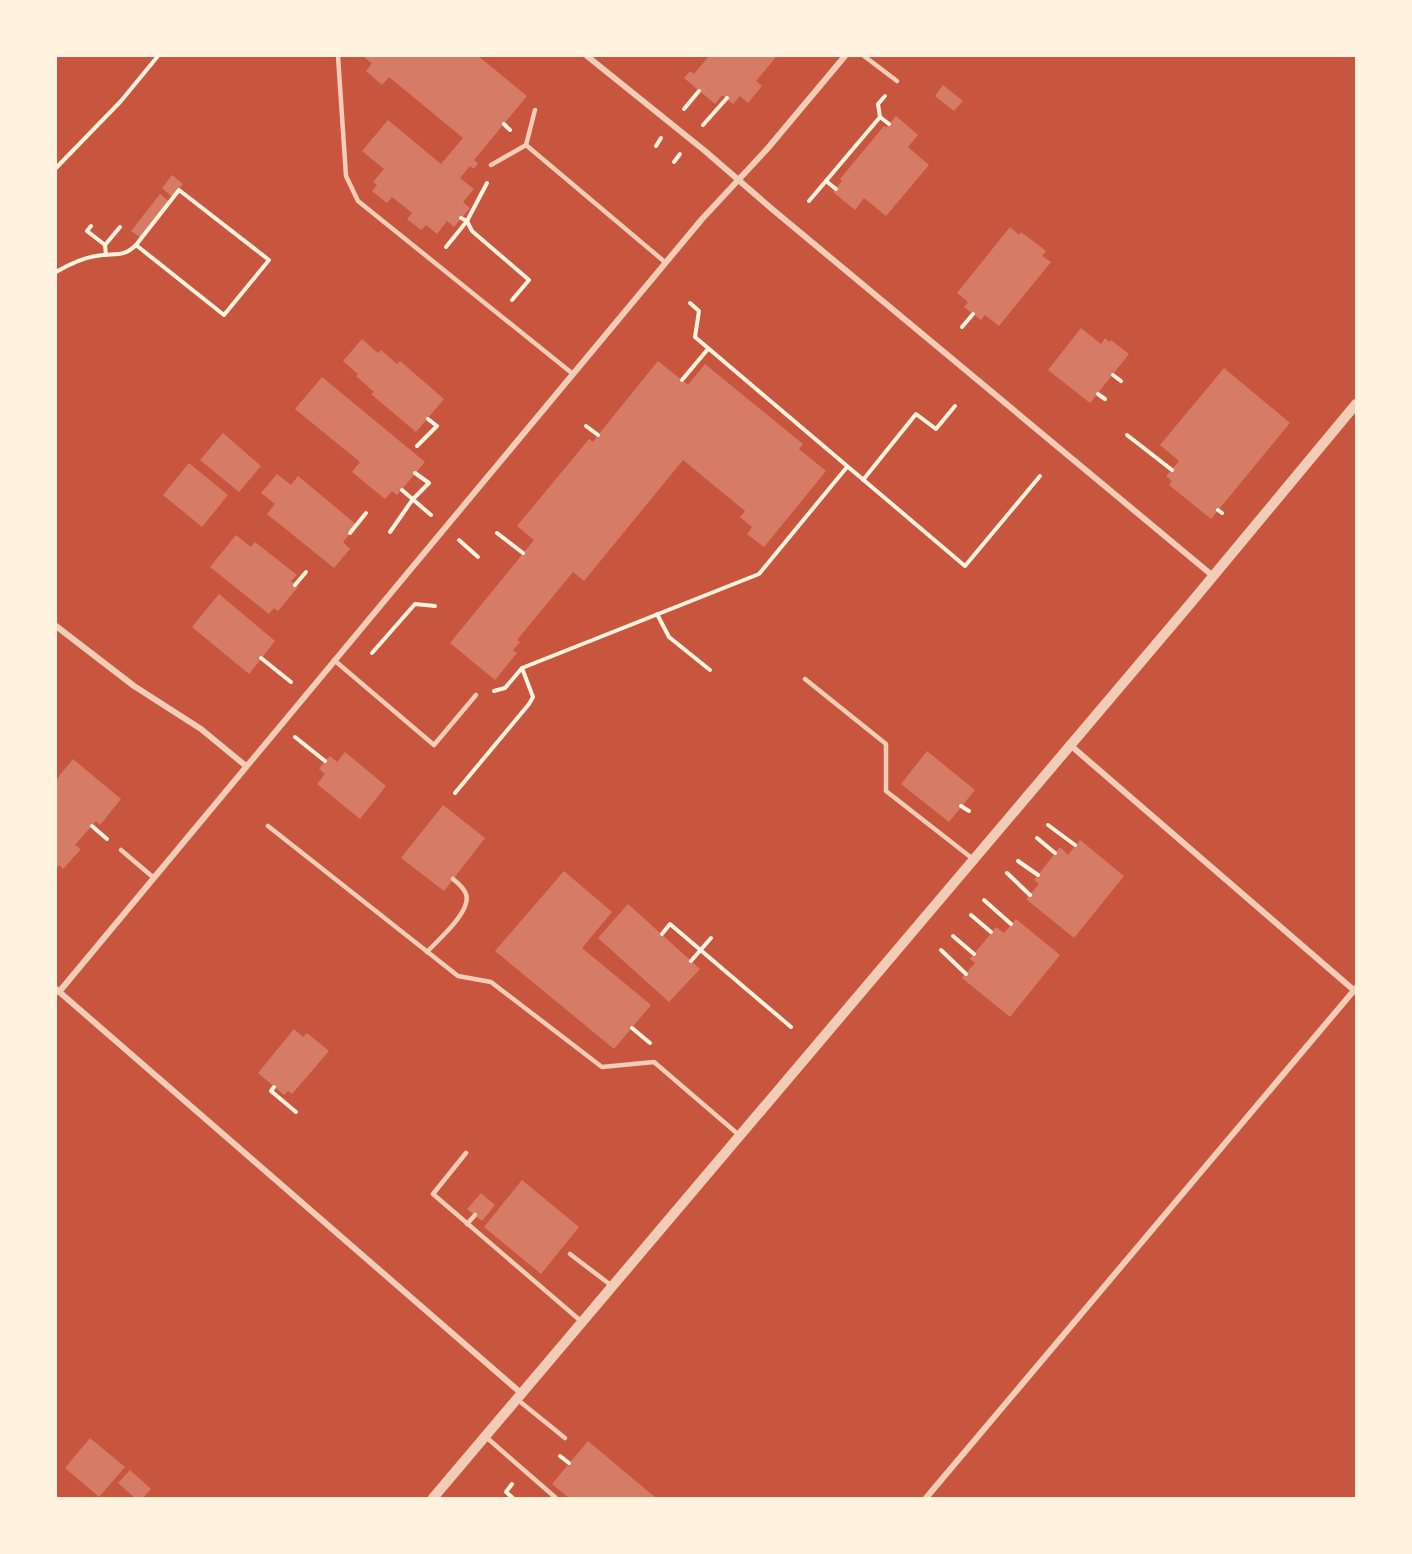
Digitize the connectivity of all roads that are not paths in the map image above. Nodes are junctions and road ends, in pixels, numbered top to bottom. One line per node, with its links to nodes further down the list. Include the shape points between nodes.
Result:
1 (338, 56): 11 (lane, via 346,176 358,201)
2 (587, 56): 9 (street)
3 (845, 56): 9 (street)
4 (864, 56): 5 (lane)
5 (897, 81)
6 (535, 110): 7 (lane)
7 (526, 145): 8 (lane); 10 (lane)
8 (491, 165)
9 (738, 180): 10 (street); 13 (street)
10 (666, 263): 11 (street)
11 (573, 374): 15 (street)
12 (1356, 404): 13 (street)
13 (1213, 576): 18 (street)
14 (56, 626): 19 (street)
15 (334, 660): 17 (lane, via 434,745); 19 (street)
16 (805, 679): 22 (lane, via 886,744 886,791)
17 (476, 695)
18 (1070, 744): 22 (street); 26 (street)
19 (246, 765): 23 (street)
20 (268, 826): 25 (lane)
21 (121, 850): 23 (lane)
22 (973, 859): 28 (street)
23 (154, 878): 27 (street)
24 (453, 879): 25 (lane, via 465,891 468,901)
25 (427, 952): 28 (lane, via 458,976 491,982 602,1067 654,1062)
26 (1356, 990): 40 (street)
27 (57, 991): 35 (street)
28 (740, 1135): 33 (street)
29 (466, 1153): 31 (lane, via 433,1194)
30 (475, 1215): 31 (lane)
31 (468, 1224): 34 (lane)
32 (570, 1254): 33 (lane)
33 (612, 1286): 34 (street)
34 (582, 1322): 35 (street)
35 (519, 1396): 36 (street); 37 (lane)
36 (485, 1436): 38 (street); 39 (lane)
37 (565, 1438)
38 (433, 1498)
39 (556, 1498)
40 (926, 1498)

